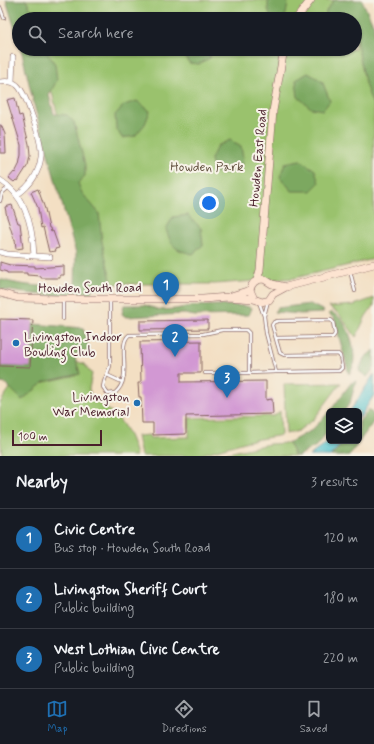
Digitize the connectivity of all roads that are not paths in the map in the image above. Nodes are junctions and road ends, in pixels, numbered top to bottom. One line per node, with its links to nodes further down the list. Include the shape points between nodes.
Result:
1 (311, 0): 3 (main road)
2 (0, 7): 4 (lane)
3 (302, 12)
4 (4, 18)
5 (283, 56): 18 (main road, Howden East Road, via 273,111)
6 (13, 57): 8 (street)
7 (0, 82): 8 (street)
8 (12, 82): 11 (street, via 19,87 25,97 37,131 42,156 32,182)
9 (0, 180): 10 (street)
10 (9, 187): 11 (street); 12 (lane, via 2,193)
11 (17, 195): 14 (street, via 29,222)
12 (0, 201)
13 (0, 252): 14 (street)
14 (34, 256): 15 (street)
15 (50, 257)
16 (374, 264): 17 (main road)
17 (350, 271): 20 (main road); 22 (lane)
18 (260, 280): 19 (main road); 21 (main road, via 252,284)
19 (272, 284): 20 (main road); 24 (main road)
20 (286, 287): 24 (main road)
21 (250, 290): 25 (main road, Howden South Road); 29 (main road)
22 (355, 291)
23 (0, 293): 26 (main road, Howden South Road, via 18,298)
24 (273, 294): 28 (main road)
25 (228, 297): 27 (main road, Howden South Road); 29 (main road, Howden South Road)
26 (63, 299): 27 (main road, Howden South Road); 31 (lane)
27 (110, 299): 36 (lane, via 110,366)
28 (269, 300): 29 (main road, Howden South Road); 30 (lane)
29 (256, 301): 30 (lane)
30 (264, 316): 33 (lane)
31 (64, 319)
32 (276, 338): 32 (lane, via 272,325 278,321 331,320 335,331 332,336); 33 (lane, via 279,352 282,354 338,354 342,367 336,371)
33 (276, 372): 35 (lane)
34 (206, 373): 35 (lane)
35 (250, 373): 37 (lane, via 246,330 222,330 203,334 129,335 124,341)
36 (107, 375): 37 (lane); 37 (lane, via 103,387 108,394 119,390)
37 (122, 382)

